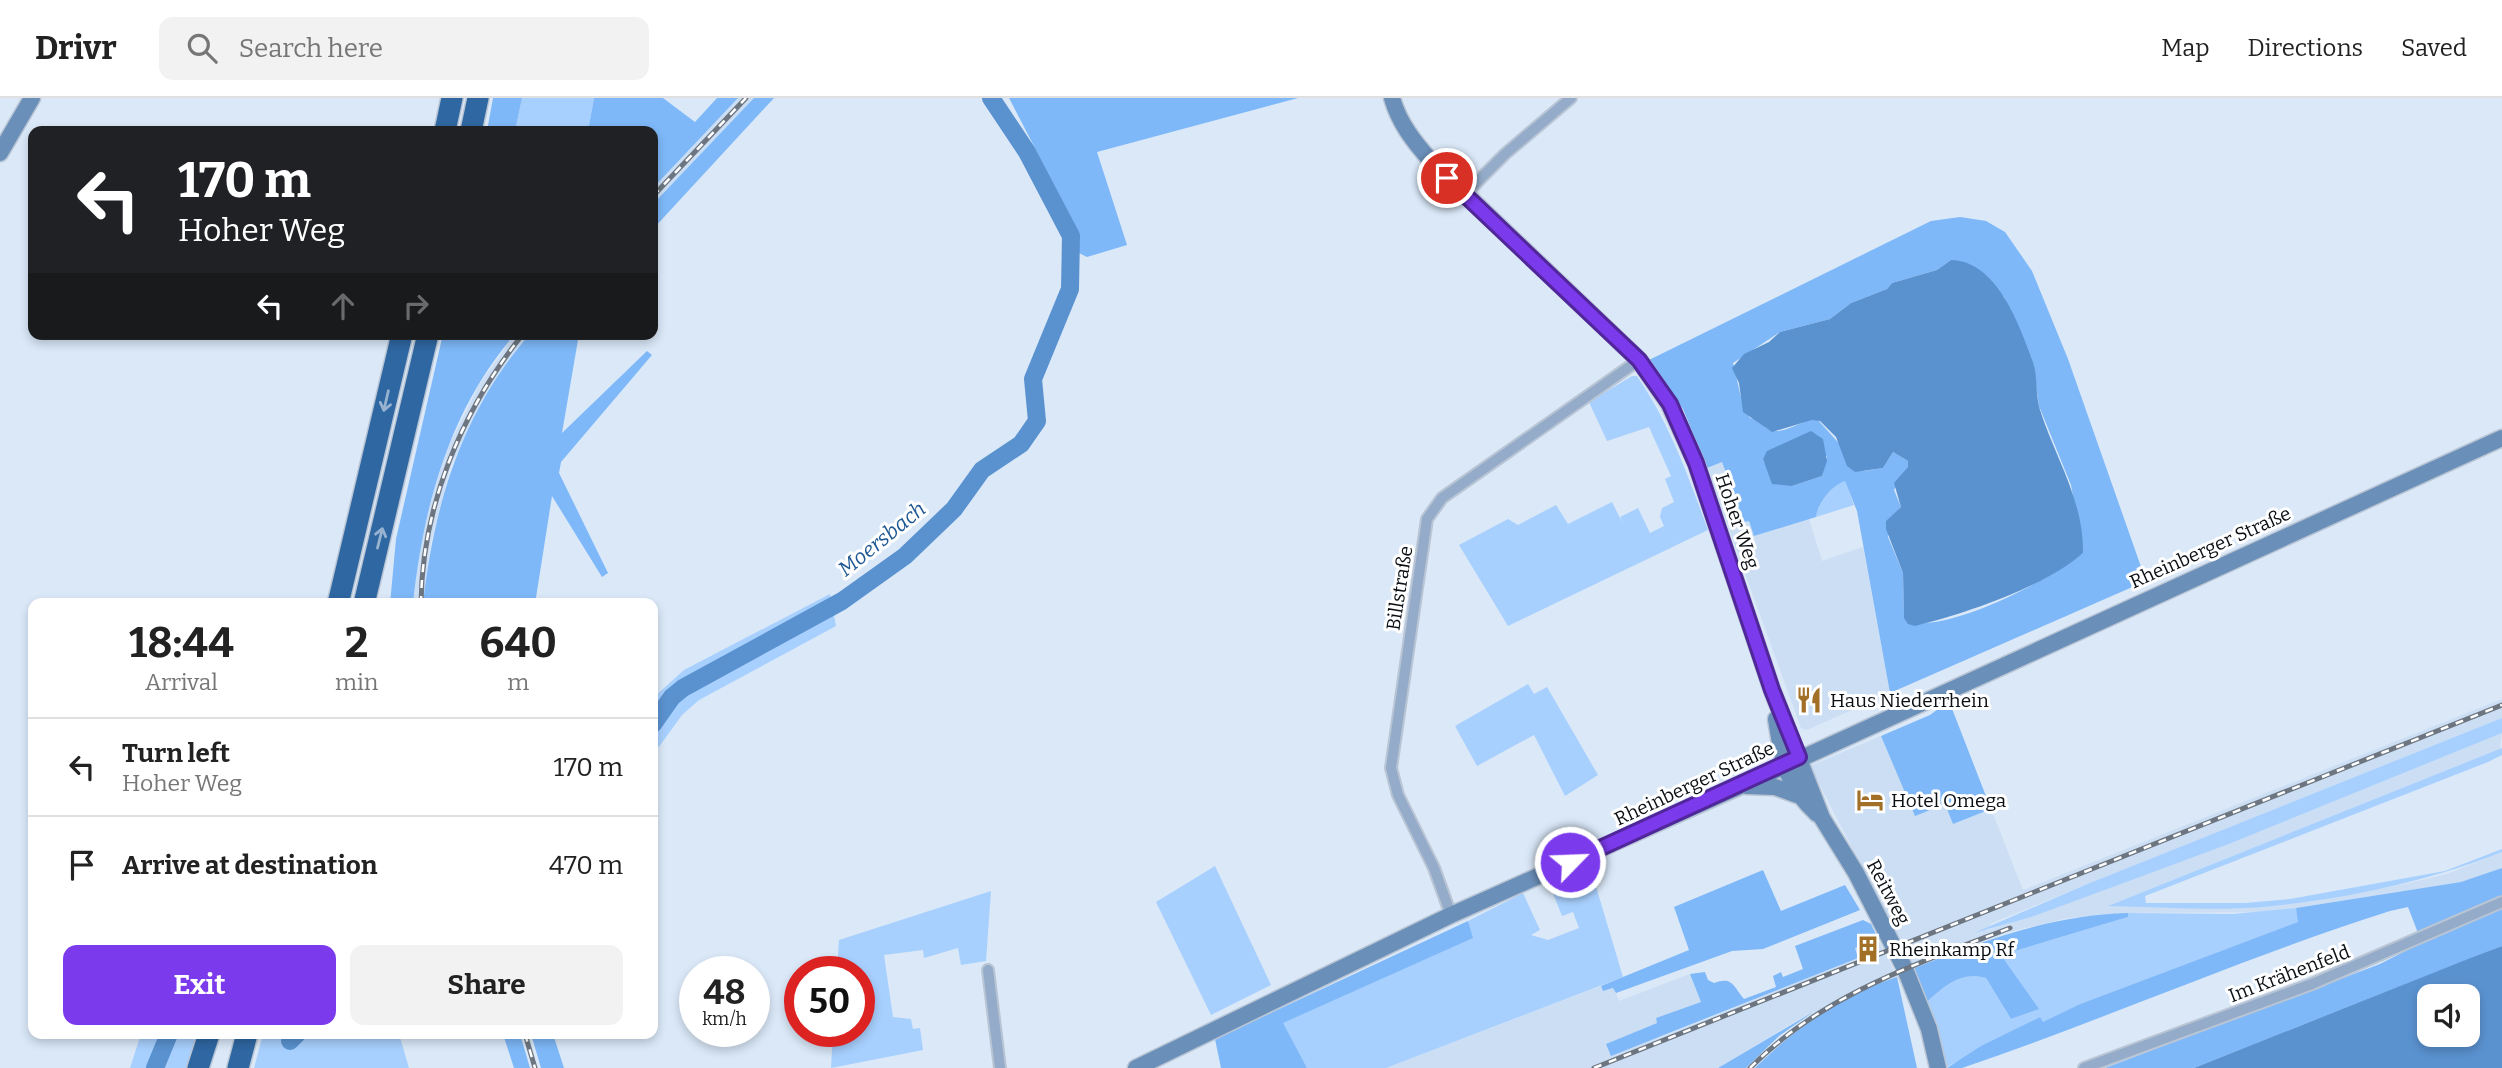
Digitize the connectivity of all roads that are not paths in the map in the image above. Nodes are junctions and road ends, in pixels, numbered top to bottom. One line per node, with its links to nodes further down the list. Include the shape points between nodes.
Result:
1 (32, 98): 8 (main road)
2 (452, 98): 6 (highway)
3 (478, 98): 7 (highway)
4 (1392, 98): 9 (main road, Hoher Weg, via 1414,143)
5 (1570, 98): 9 (street)
6 (446, 126)
7 (472, 126)
8 (0, 152)
9 (1464, 195): 12 (main road, Hoher Weg)
10 (401, 340): 14 (highway, one-way to 14)
11 (427, 340): 15 (highway, one-way to 11)
12 (1639, 360): 16 (main road, Hoher Weg, via 1670,404 1687,439); 21 (street, Billstraße, via 1441,498 1427,519 1391,768 1398,795)
13 (2502, 438): 16 (main road, Rheinberger Straße)
14 (339, 598)
15 (365, 598)
16 (1792, 761): 17 (main road, Rheinberger Straße); 18 (main road, Reitweg); 19 (main road, Reitweg)
17 (1744, 785): 18 (main road, via 1775,787); 21 (main road, Rheinberger Straße)
18 (1797, 795): 19 (main road, Reitweg)
19 (1822, 818): 33 (main road, Reitweg, via 1899,957 1925,1019)
20 (2502, 902): 34 (street, Im Krähenfeld, via 2312,984)
21 (1451, 915): 32 (main road, Rheinberger Straße)
22 (988, 970): 31 (street)
23 (207, 1039): 27 (highway)
24 (220, 1039): 28 (highway)
25 (246, 1039): 29 (highway)
26 (247, 1039): 30 (highway)
27 (198, 1068)
28 (211, 1068)
29 (238, 1068)
30 (245, 1068)
31 (1000, 1068)
32 (1136, 1068)
33 (1938, 1068)
34 (2084, 1068)

